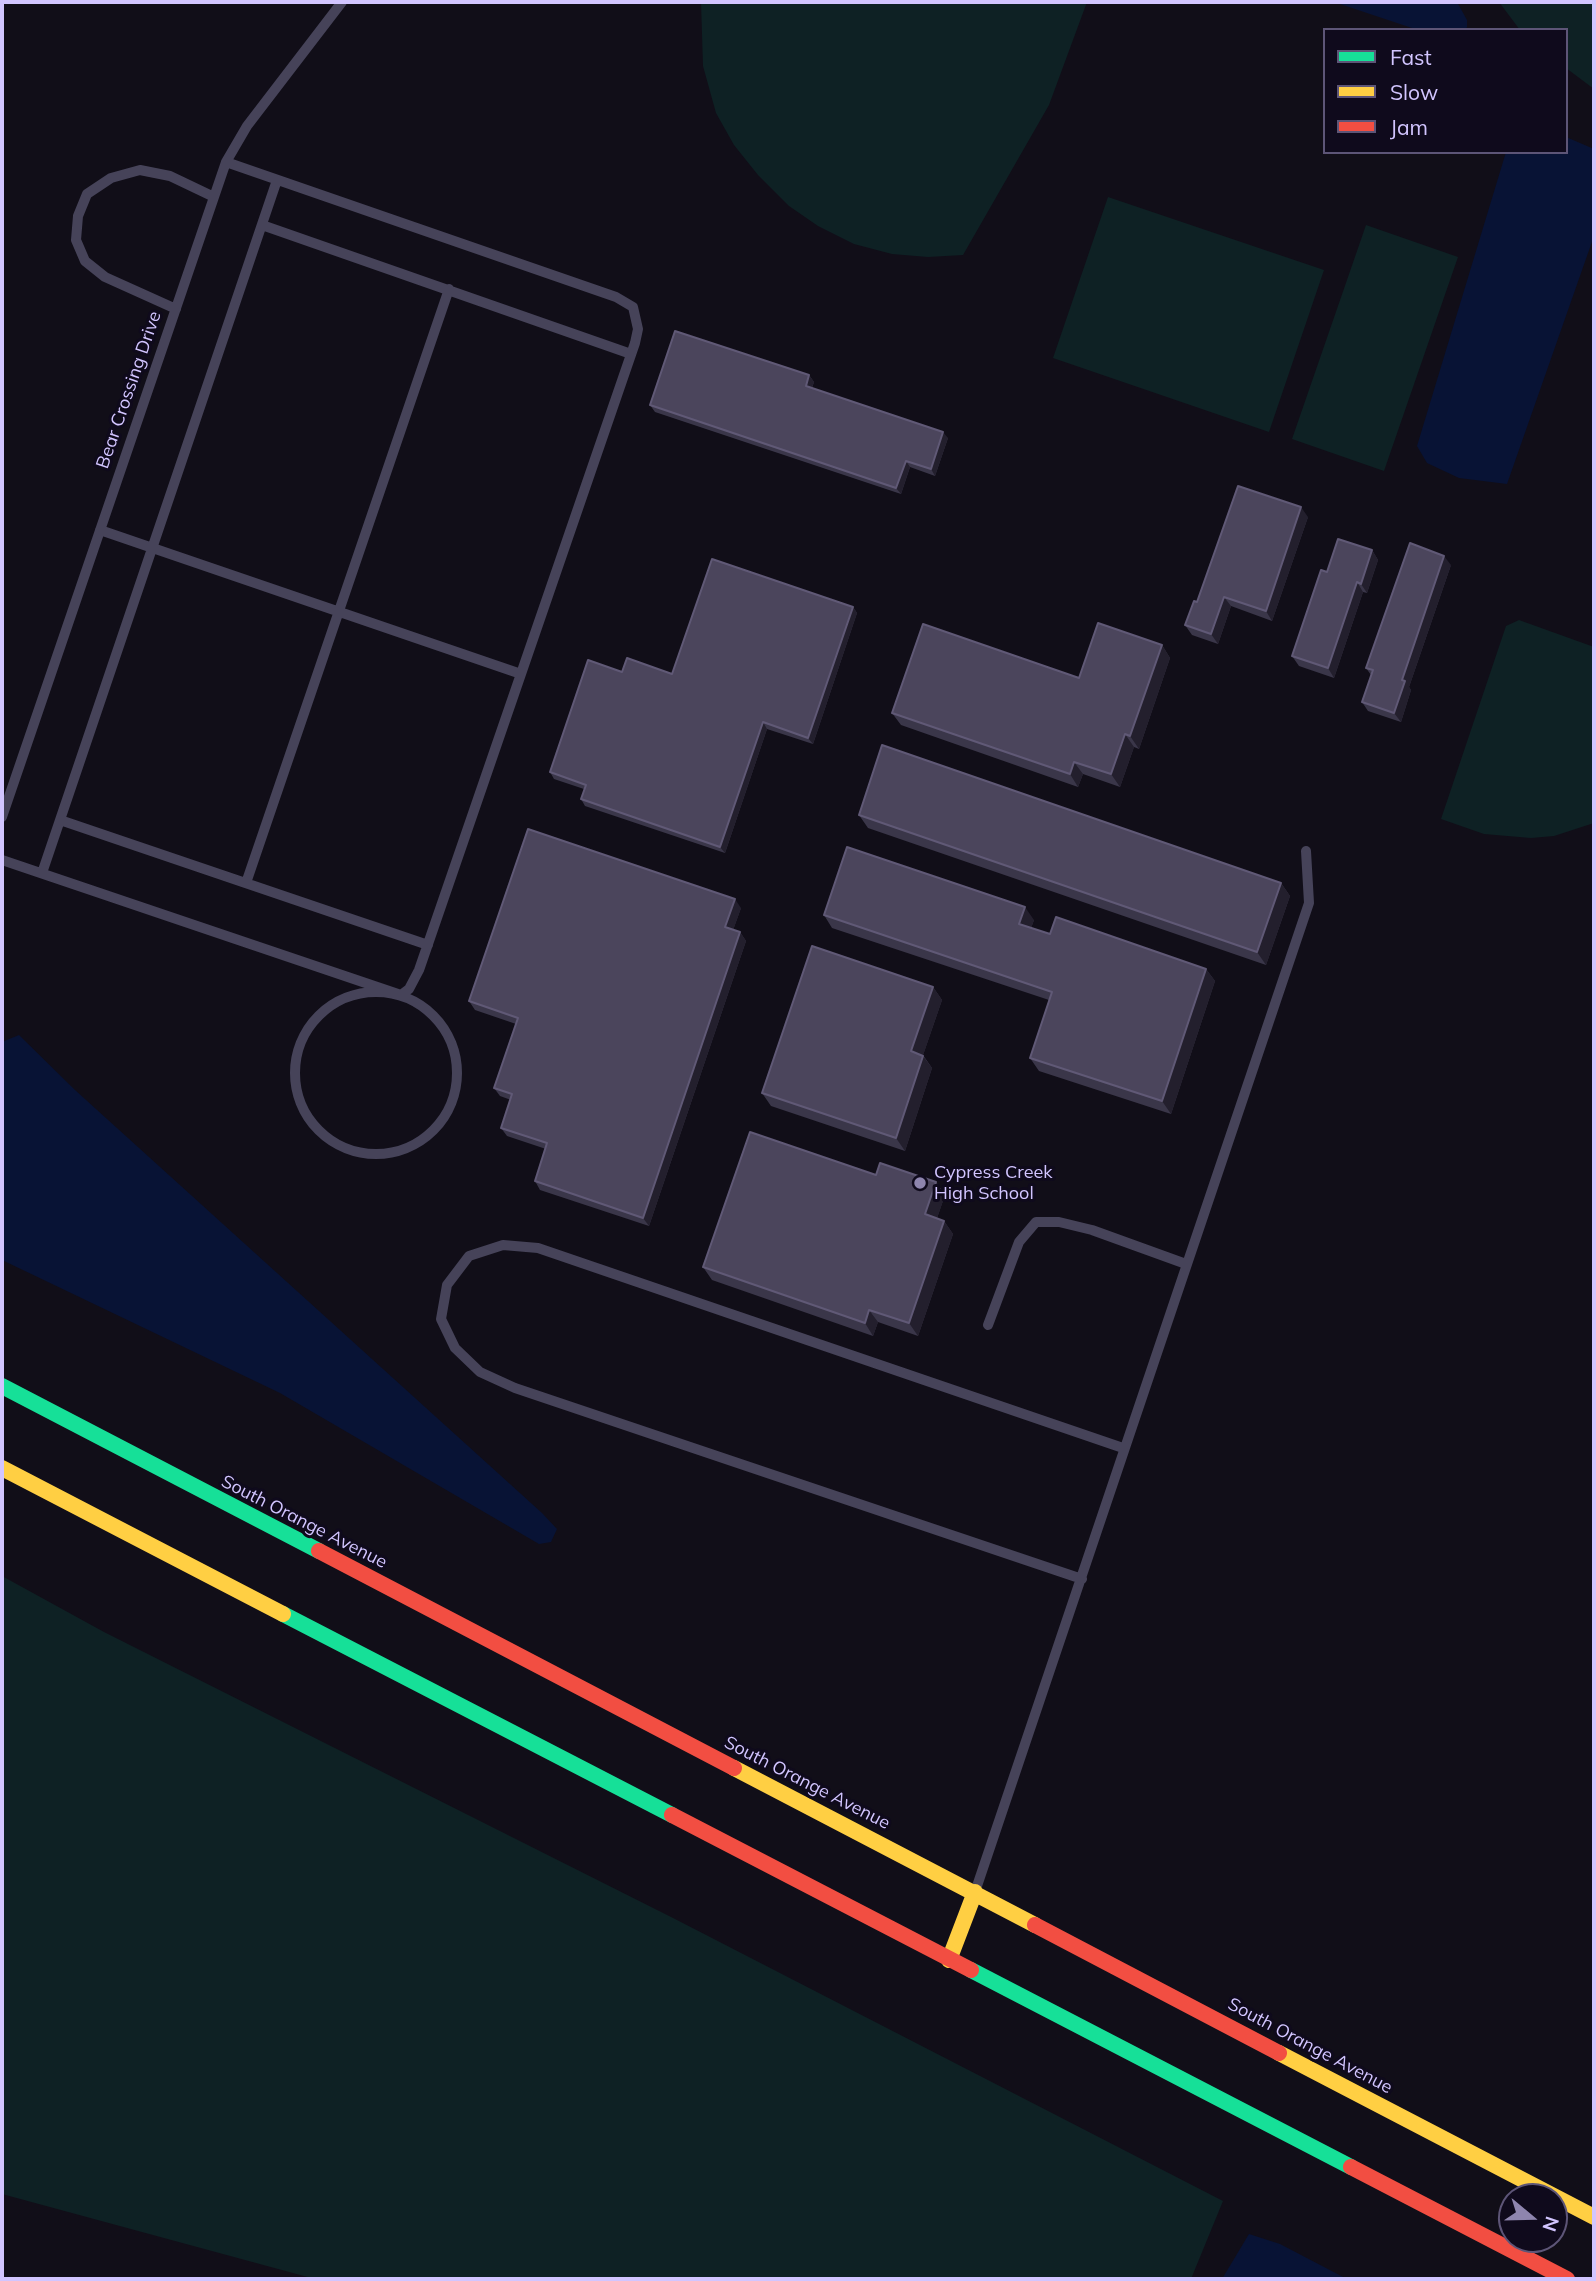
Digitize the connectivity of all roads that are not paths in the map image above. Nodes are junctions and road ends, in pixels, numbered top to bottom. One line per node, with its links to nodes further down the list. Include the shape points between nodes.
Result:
1 (342, 2): 2 (lane, Bear Crossing Drive, via 247,125)
2 (226, 162): 3 (lane); 4 (lane, Bear Crossing Drive)
3 (277, 180): 5 (lane); 8 (lane, via 626,301 638,318)
4 (214, 197): 7 (lane, Bear Crossing Drive); 7 (lane, via 170,176 140,170 111,178 88,194 78,216 76,240 85,261 105,277)
5 (262, 225): 6 (lane); 10 (lane)
6 (449, 289): 8 (lane); 11 (lane)
7 (176, 309): 9 (lane, Bear Crossing Drive)
8 (631, 354): 12 (lane)
9 (100, 530): 10 (lane); 13 (lane, Bear Crossing Drive)
10 (152, 548): 11 (lane); 14 (lane)
11 (340, 612): 12 (lane); 18 (lane)
12 (521, 674): 19 (lane)
13 (2, 817)
14 (60, 820): 17 (lane); 18 (lane)
15 (1306, 851): 21 (lane, via 1309,903)
16 (2, 860): 17 (lane)
17 (41, 873): 20 (lane)
18 (246, 883): 19 (lane)
19 (428, 944): 20 (lane, via 414,981)
20 (401, 995): 20 (lane, via 378,991 333,1003 312,1021 299,1046 294,1073 299,1100 312,1124 332,1142 358,1153 385,1154 412,1146 434,1130 448,1111 456,1088 451,1042 422,1006)
21 (1186, 1264): 22 (lane, via 1092,1230 1036,1222 1019,1242); 24 (lane)
22 (988, 1325)
23 (2, 1386): 27 (main road, South Orange Avenue)
24 (1123, 1448): 26 (lane); 26 (lane, via 538,1248 503,1245 469,1256 447,1285 441,1319 455,1348 480,1372)
25 (2, 1468): 28 (main road)
26 (1082, 1579): 27 (lane)
27 (975, 1892): 28 (main road); 29 (main road, South Orange Avenue)
28 (949, 1960): 30 (main road)
29 (1594, 2217)
30 (1567, 2279)

